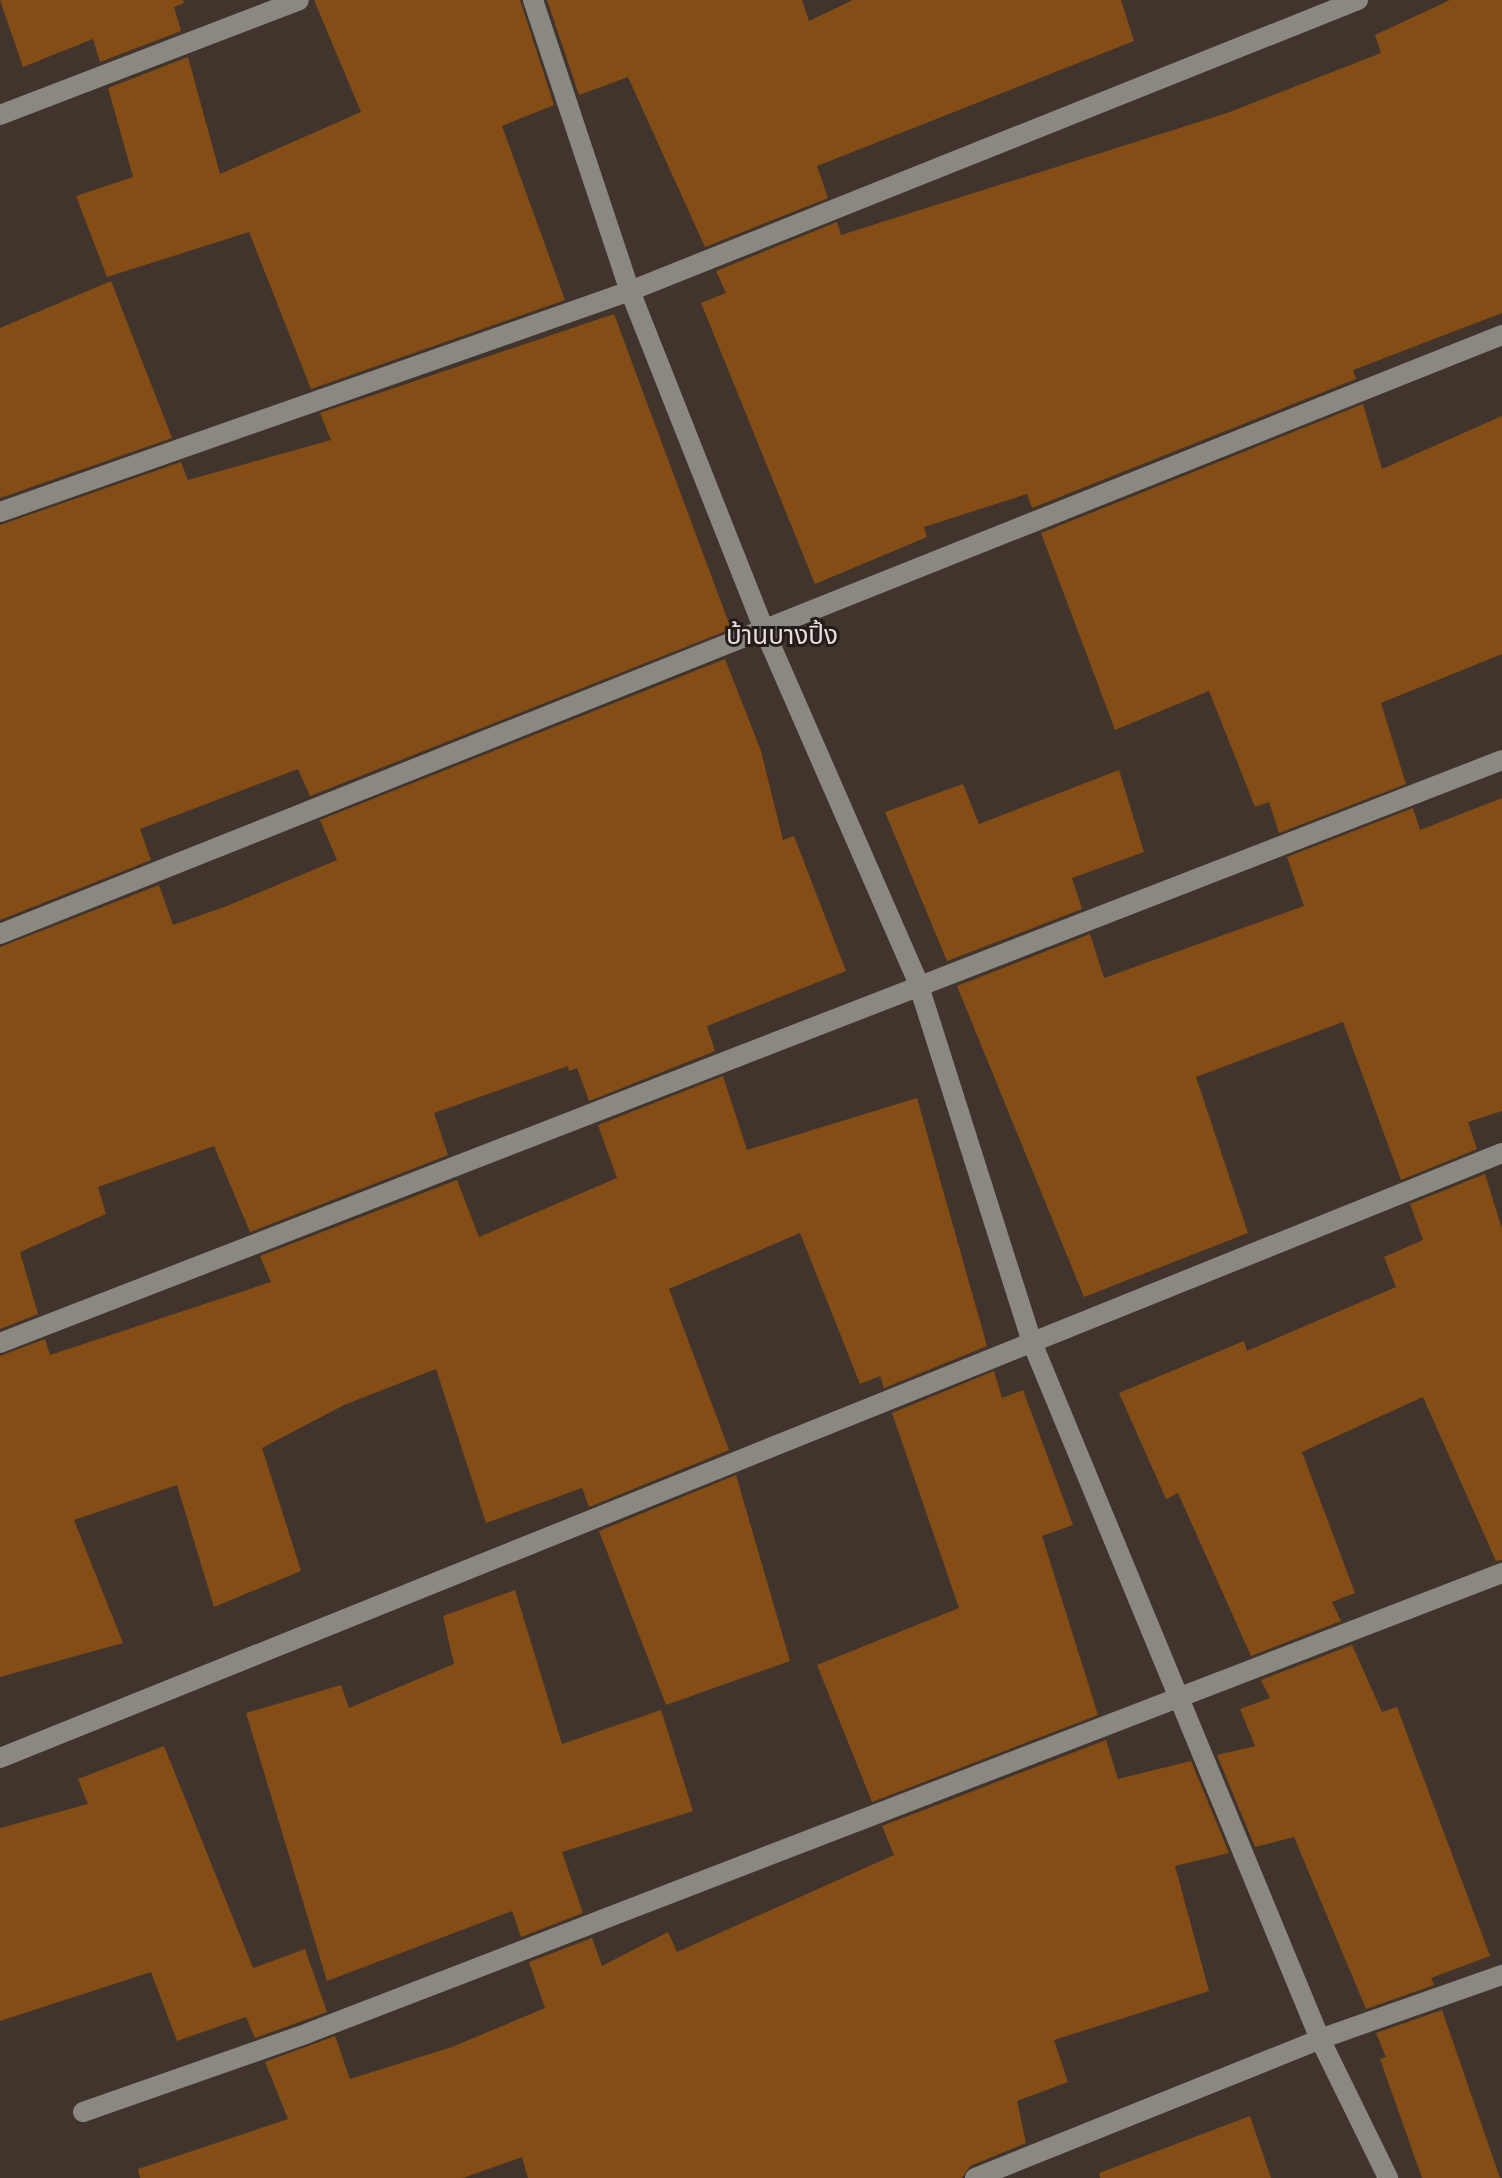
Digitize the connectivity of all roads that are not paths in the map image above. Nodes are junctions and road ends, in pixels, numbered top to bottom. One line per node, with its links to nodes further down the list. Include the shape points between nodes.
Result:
1 (299, 0): 4 (street)
2 (533, 0): 5 (street)
3 (1358, 0): 5 (street)
4 (0, 115)
5 (630, 291): 7 (street); 8 (street)
6 (1502, 335): 8 (street)
7 (0, 512)
8 (765, 632): 10 (street); 11 (street)
9 (1502, 760): 11 (street)
10 (0, 934)
11 (918, 983): 13 (street); 14 (street)
12 (1502, 1153): 13 (street)
13 (1031, 1340): 16 (street); 17 (street)
14 (0, 1343)
15 (1502, 1573): 16 (street)
16 (1179, 1695): 19 (street); 20 (street, via 323,2028)
17 (0, 1758)
18 (1502, 1975): 19 (street)
19 (1320, 2039): 21 (street); 22 (street)
20 (83, 2112)
21 (975, 2178)
22 (1388, 2178)

